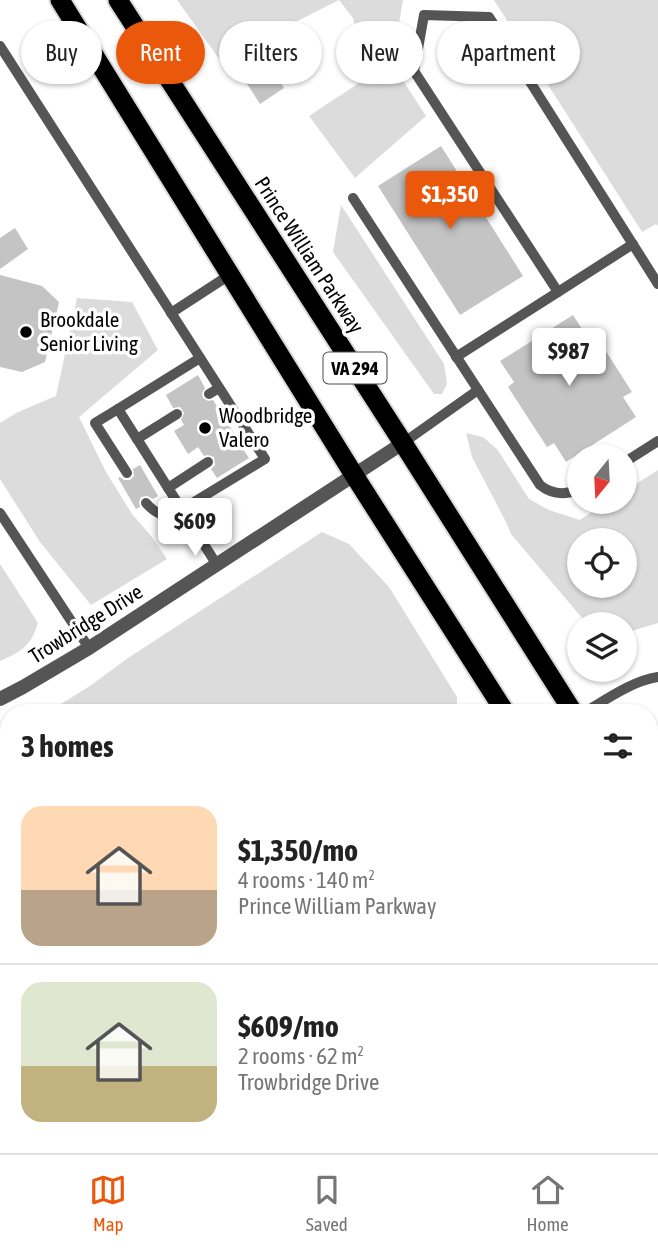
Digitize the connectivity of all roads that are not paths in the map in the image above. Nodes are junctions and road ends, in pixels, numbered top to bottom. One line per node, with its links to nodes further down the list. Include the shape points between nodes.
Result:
1 (60, 0): 8 (highway, VA 294)
2 (118, 0): 23 (highway, Prince William Parkway / VA 294)
3 (0, 46): 4 (lane)
4 (11, 64): 5 (lane); 11 (lane)
5 (0, 71)
6 (353, 198): 12 (lane)
7 (633, 244): 9 (lane); 10 (lane); 10 (lane, via 489,17 424,15 414,71)
8 (231, 274): 11 (lane); 27 (highway, VA 294)
9 (658, 284)
10 (558, 292): 12 (lane)
11 (171, 313): 13 (lane)
12 (456, 356): 15 (lane)
13 (200, 358): 14 (lane); 17 (lane)
14 (219, 388): 16 (lane); 19 (lane)
15 (478, 390): 23 (lane); 29 (lane, via 540,485)
16 (209, 394)
17 (118, 409): 20 (lane); 26 (lane, via 95,423)
18 (177, 414): 20 (lane)
19 (250, 436): 22 (lane); 31 (lane, via 265,459)
20 (137, 439): 28 (lane)
21 (658, 441): 24 (lane)
22 (239, 443)
23 (403, 443): 27 (street, Trowbridge Drive); 38 (highway, Prince William Parkway / VA 294)
24 (637, 454)
25 (208, 463): 28 (lane)
26 (127, 473)
27 (354, 475): 33 (street, Trowbridge Drive); 37 (highway, VA 294)
28 (168, 488): 31 (lane)
29 (567, 494)
30 (146, 503): 31 (lane, via 162,515)
31 (183, 511): 33 (lane)
32 (0, 513): 34 (lane)
33 (217, 565): 34 (street, Trowbridge Drive)
34 (89, 648): 36 (street, Trowbridge Drive)
35 (658, 677): 39 (lane)
36 (0, 699)
37 (500, 704)
38 (568, 704)
39 (598, 704)

